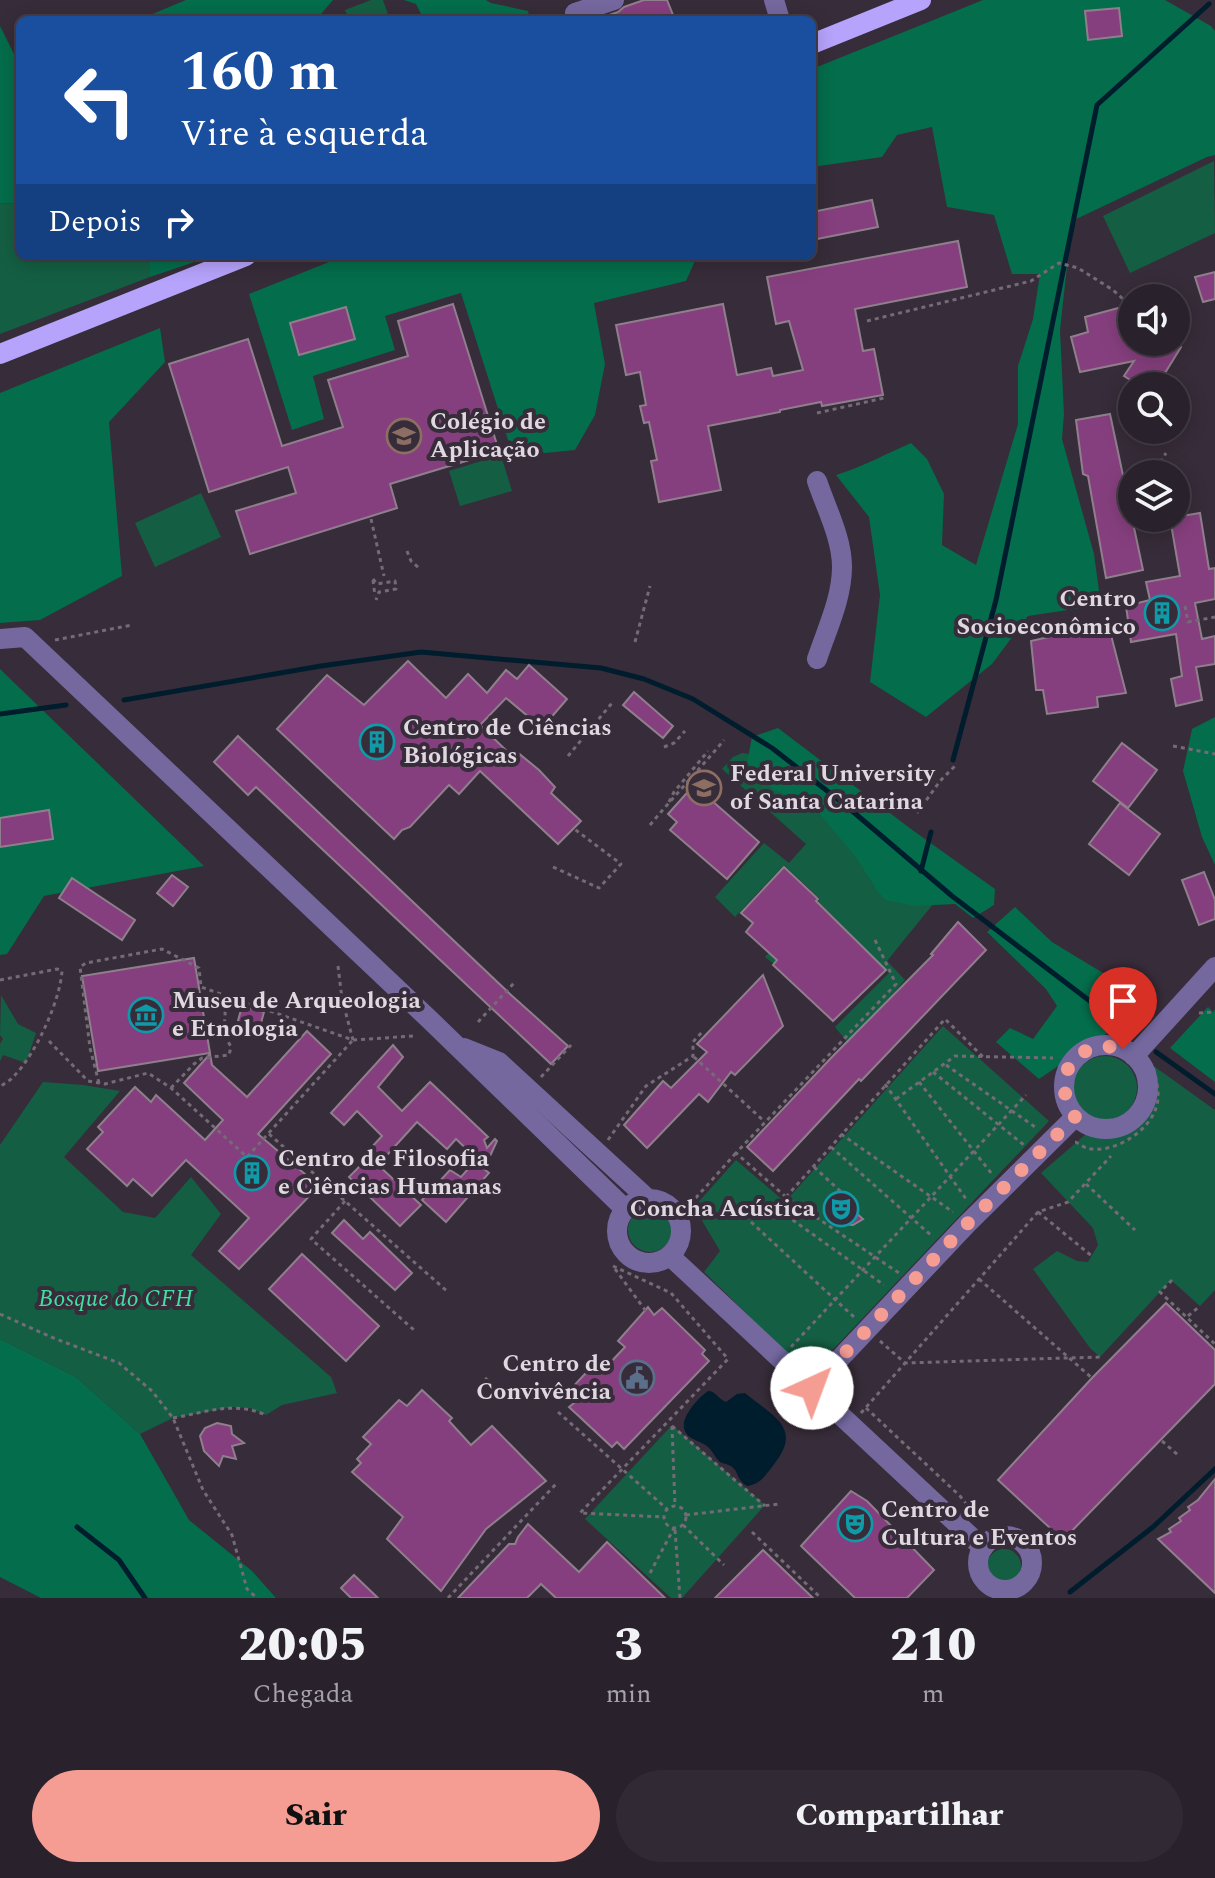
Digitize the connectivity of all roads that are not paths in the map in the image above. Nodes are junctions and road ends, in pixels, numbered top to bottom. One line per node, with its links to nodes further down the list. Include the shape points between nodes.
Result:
1 (614, 0): 3 (street)
2 (921, 0): 4 (main road)
3 (575, 13)
4 (816, 42)
5 (236, 260): 6 (main road)
6 (0, 354)
7 (817, 481): 9 (street, via 843,564)
8 (0, 639): 11 (street, via 25,637)
9 (817, 659)
10 (1215, 967): 12 (street)
11 (457, 1046): 14 (street, via 499,1062); 15 (street)
12 (1134, 1056): 13 (street, via 1110,1045 1074,1059 1064,1083); 13 (street, via 1148,1082 1141,1111 1111,1129)
13 (1063, 1128): 17 (street)
14 (648, 1199): 15 (street); 16 (street, via 663,1202 677,1215 681,1237)
15 (625, 1209): 16 (street, via 617,1226 625,1252 652,1263)
16 (670, 1256): 17 (street)
17 (812, 1388): 18 (street)
18 (983, 1548): 19 (street, via 979,1571 989,1585); 19 (street, via 1000,1537 1020,1541 1031,1557)
19 (1029, 1591)

